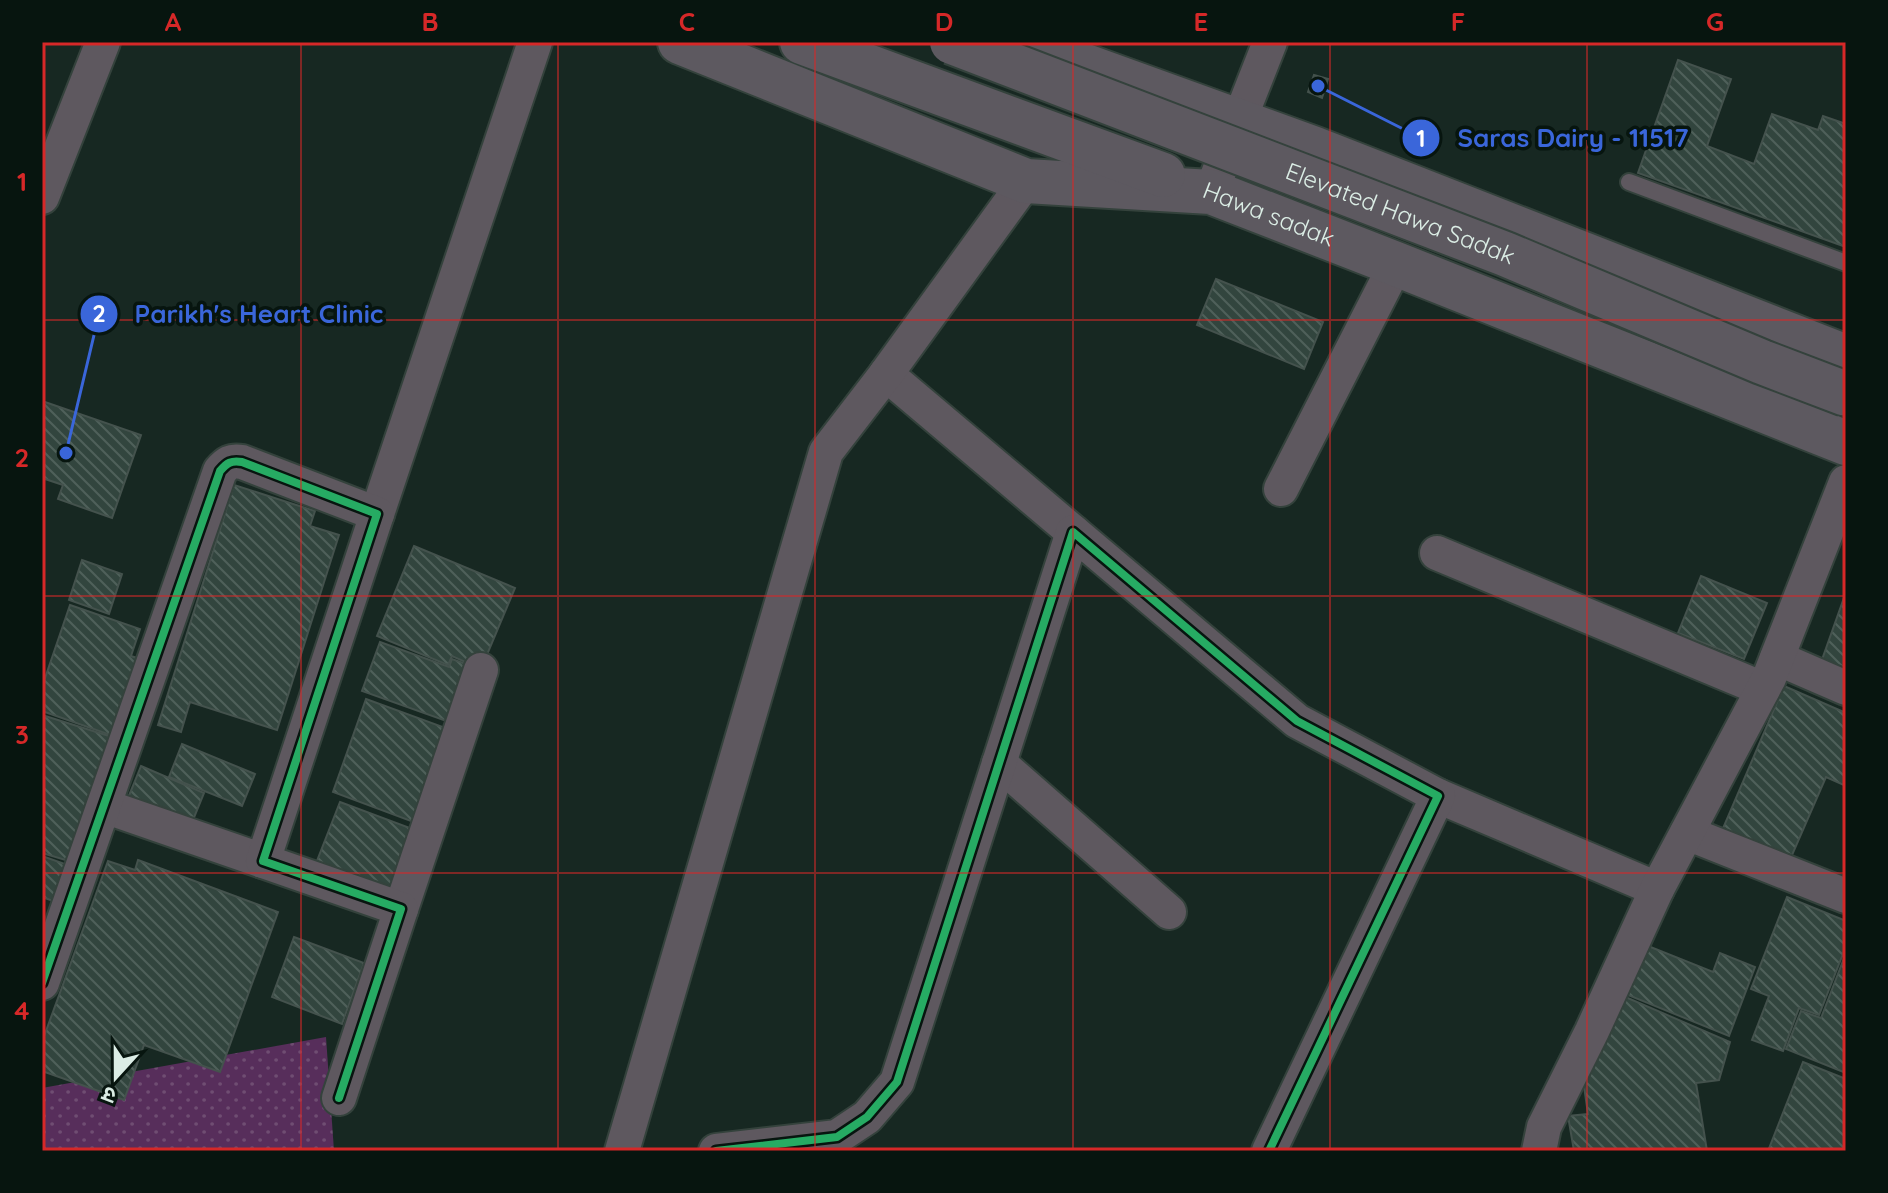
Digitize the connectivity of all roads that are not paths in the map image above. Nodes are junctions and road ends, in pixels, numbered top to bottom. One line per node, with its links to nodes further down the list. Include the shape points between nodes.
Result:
1 (103, 42): 12 (street)
2 (535, 42): 21 (street)
3 (680, 42): 9 (main road, Hawa sadak)
4 (802, 42): 11 (main road)
5 (952, 42): 17 (main road, Elevated Hawa Sadak, bridge, via 1505,254)
6 (1019, 42): 8 (main road)
7 (1270, 42): 8 (street)
8 (1238, 121): 11 (street); 15 (main road)
9 (1026, 181): 11 (main road, Hawa sadak); 16 (street)
10 (1629, 182): 13 (lane)
11 (1211, 192): 14 (main road, Hawa sadak)
12 (42, 197)
13 (1846, 263)
14 (1396, 264): 18 (main road, Hawa sadak); 20 (street)
15 (1846, 357)
16 (886, 374): 22 (street); 39 (street, via 826,452)
17 (1846, 394)
18 (1846, 443)
19 (1846, 482): 24 (street)
20 (1281, 489)
21 (377, 514): 30 (street, via 242,462 226,464); 32 (street)
22 (1073, 532): 28 (street); 29 (street, via 1297,721)
23 (1437, 553): 27 (street)
24 (1777, 658): 26 (street); 27 (street)
25 (481, 670): 35 (street)
26 (1846, 688)
27 (1763, 689): 31 (street)
28 (999, 763): 36 (street); 40 (street, via 897,1082 867,1117 837,1137)
29 (1438, 796): 33 (street); 41 (street)
30 (104, 806): 32 (street); 37 (street)
31 (1687, 833): 33 (street); 34 (street)
32 (263, 861): 35 (street)
33 (1657, 889): 42 (street, via 1544,1127)
34 (1846, 896)
35 (401, 909): 38 (street)
36 (1169, 912)
37 (42, 983)
38 (339, 1098)
39 (622, 1151)
40 (716, 1151)
41 (1269, 1151)
42 (1539, 1151)

